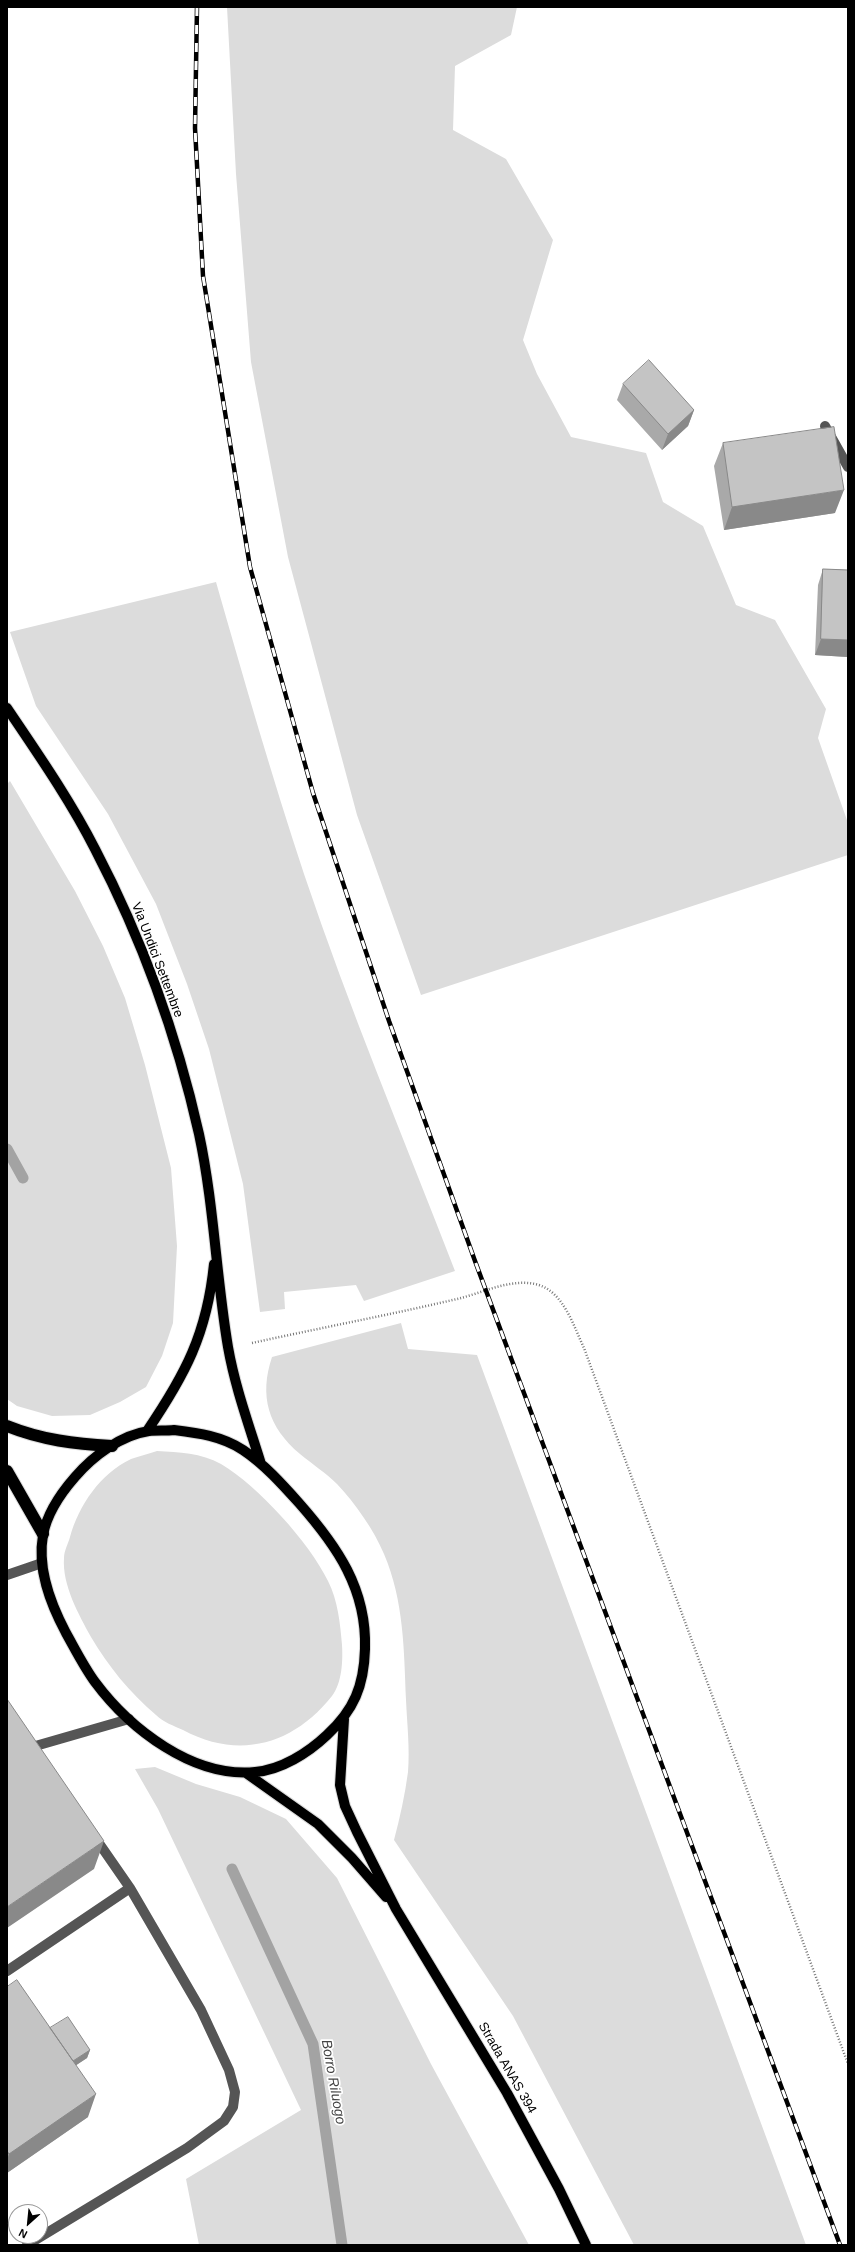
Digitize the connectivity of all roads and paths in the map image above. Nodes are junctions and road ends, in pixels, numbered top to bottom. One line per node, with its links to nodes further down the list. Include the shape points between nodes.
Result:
1 (825, 426): 2 (lane)
2 (848, 467)
3 (7, 708): 4 (main road, Via Undici Settembre, via 49,771 94,847 145,958 172,1033 197,1128 207,1176)
4 (215, 1246): 5 (main road, Via Undici Settembre); 7 (main road, Via Undici Settembre, via 206,1313 196,1346 184,1373)
5 (228, 1348): 9 (main road, Via Undici Settembre); 22 (path, via 458,1299 507,1284 539,1285 558,1299 584,1348)
6 (7, 1426): 8 (highway, via 58,1441)
7 (147, 1431): 8 (main road, Strada ANAS 394); 9 (main road, Strada ANAS 394, via 174,1430 211,1436 242,1449)
8 (112, 1446): 11 (main road, Strada ANAS 394, via 96,1456 70,1482 55,1503)
9 (261, 1464): 15 (main road, Strada ANAS 394, via 313,1519 336,1552 357,1591 364,1624 364,1663 359,1690)
10 (7, 1471): 11 (highway)
11 (43, 1534): 12 (main road, Strada ANAS 394)
12 (42, 1563): 13 (lane); 14 (main road, Strada ANAS 394, via 48,1592 73,1647 94,1681)
13 (7, 1575)
14 (129, 1719): 16 (lane); 17 (main road, Strada ANAS 394, via 148,1735 194,1761)
15 (344, 1719): 17 (main road, Strada ANAS 394, via 313,1747 286,1763 259,1772); 20 (main road, Strada ANAS 394, via 340,1785 345,1806)
16 (32, 1747)
17 (246, 1773): 20 (main road, Strada ANAS 394, via 318,1824 352,1858)
18 (90, 1830): 19 (lane)
19 (130, 1888): 21 (lane); 23 (lane, via 174,1960 204,2016 229,2070 235,2092 233,2107 224,2121 187,2148)
20 (396, 1909): 24 (main road, Strada ANAS 394, via 507,2093)
21 (7, 1971)
22 (848, 2064)
23 (27, 2245)
24 (586, 2245)

